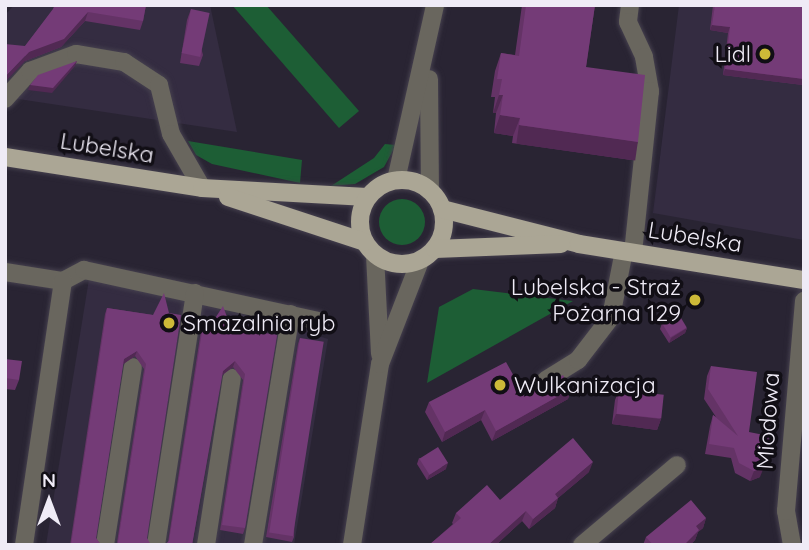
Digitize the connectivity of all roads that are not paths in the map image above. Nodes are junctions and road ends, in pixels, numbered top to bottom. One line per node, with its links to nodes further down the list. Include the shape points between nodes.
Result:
1 (435, 5): 3 (street)
2 (630, 5): 14 (street, via 628,22 645,57 650,91)
3 (429, 44): 6 (street); 8 (street)
4 (5, 99): 7 (street, via 30,71 76,54 124,62 159,85 171,134)
5 (5, 157): 7 (main road, Lubelska)
6 (397, 180): 8 (main road); 9 (main road)
7 (202, 188): 9 (main road, Lubelska); 12 (main road, Lubelska)
8 (430, 191): 10 (main road)
9 (368, 197): 12 (main road, via 360,219)
10 (442, 209): 11 (main road, Lubelska); 13 (main road, via 444,223)
11 (579, 244): 13 (main road, Lubelska); 14 (main road, Lubelska)
12 (370, 249): 15 (main road, via 397,264); 23 (street)
13 (435, 249): 15 (main road)
14 (628, 252): 17 (main road, Lubelska); 27 (street, via 611,317 578,360)
15 (420, 261): 23 (street)
16 (5, 272): 18 (street)
17 (804, 280)
18 (63, 281): 19 (street, via 84,270); 29 (street)
19 (195, 293): 21 (street); 31 (street)
20 (804, 300): 25 (street, Miodowa)
21 (291, 314): 22 (street); 33 (street)
22 (317, 321)
23 (380, 364): 34 (street)
24 (133, 367): 30 (street)
25 (800, 377): 36 (street, Miodowa, via 786,512)
26 (232, 378): 32 (street)
27 (546, 380)
28 (677, 466): 35 (street)
29 (24, 545)
30 (105, 545)
31 (156, 545)
32 (206, 545)
33 (253, 545)
34 (352, 545)
35 (582, 545)
36 (792, 545)

